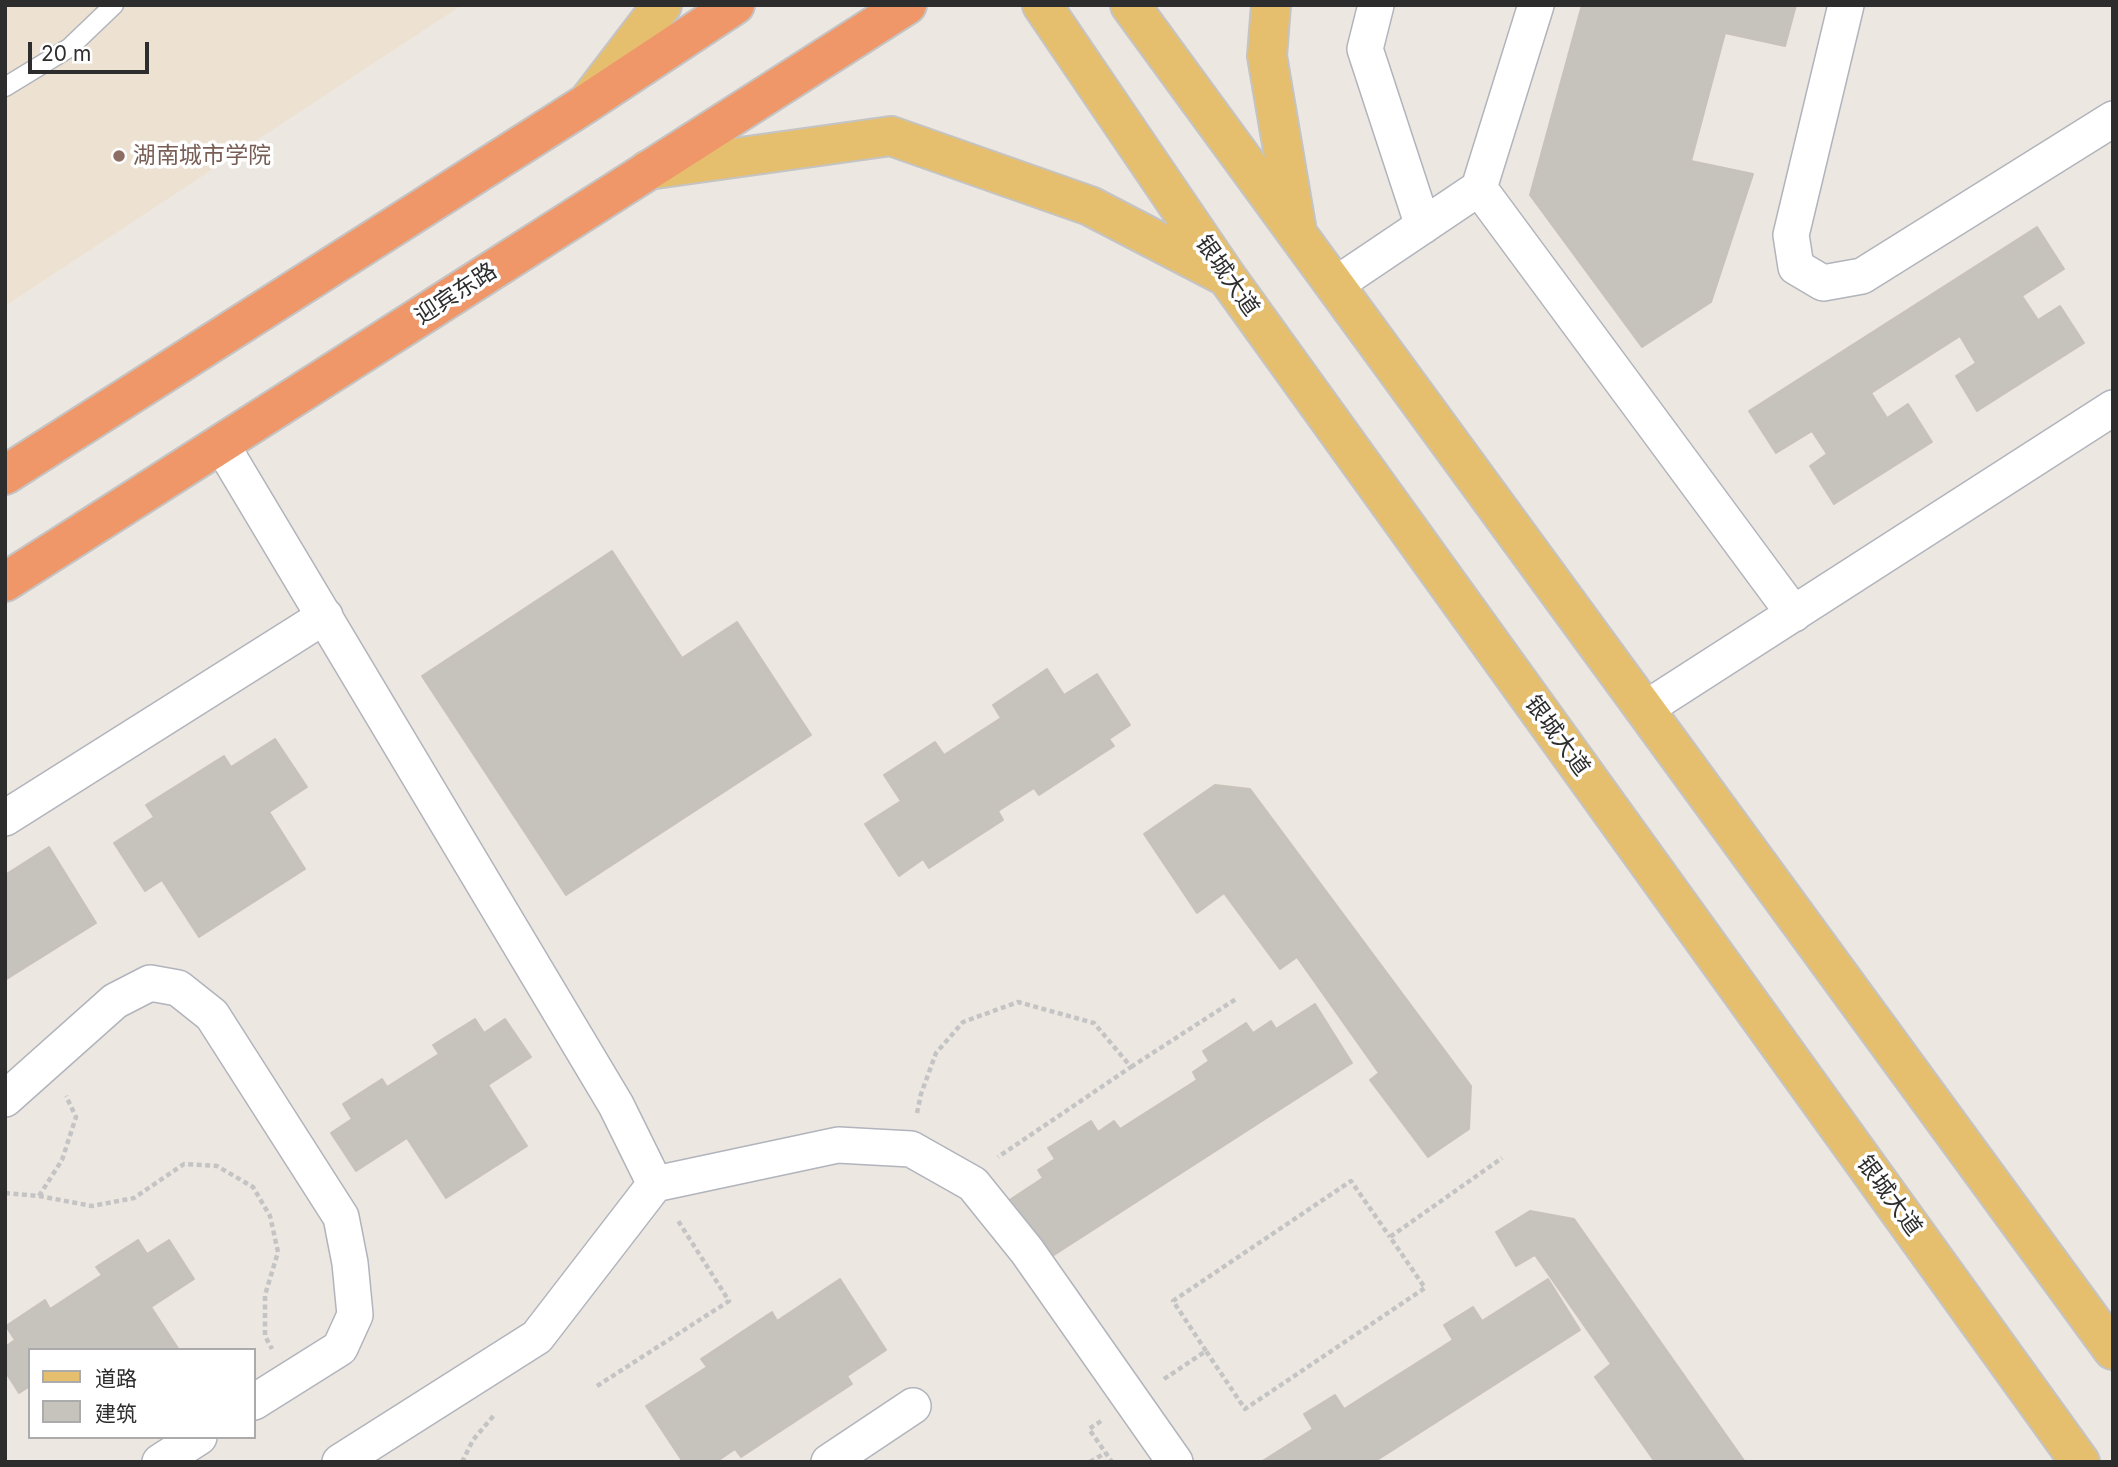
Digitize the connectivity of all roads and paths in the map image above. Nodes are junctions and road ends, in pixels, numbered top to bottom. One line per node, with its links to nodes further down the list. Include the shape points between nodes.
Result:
1 (114, 5): 11 (lane, via 69,48)
2 (662, 5): 12 (main road)
3 (735, 5): 12 (highway)
4 (907, 5): 14 (highway, 迎宾东路)
5 (1042, 5): 18 (main road, 银城大道)
6 (1130, 5): 17 (main road)
7 (1271, 5): 17 (main road, via 1267,57)
8 (1376, 5): 16 (street, via 1365,49)
9 (1536, 5): 15 (street)
10 (1846, 5): 13 (street, via 1791,235 1796,267 1824,283 1862,276)
11 (5, 87)
12 (587, 103): 22 (highway)
13 (2113, 118)
14 (648, 170): 18 (main road, via 891,136 1090,206); 21 (highway, 迎宾东路)
15 (1479, 188): 16 (street); 24 (street)
16 (1423, 226): 19 (street)
17 (1298, 235): 19 (main road)
18 (1226, 276): 56 (main road, 银城大道)
19 (1335, 285): 26 (main road)
20 (2113, 408): 24 (street)
21 (221, 444): 23 (highway, 迎宾东路); 25 (street)
22 (5, 475)
23 (5, 582)
24 (1794, 614): 26 (street)
25 (325, 616): 27 (street); 35 (street, via 617,1105)
26 (1645, 709): 39 (main road)
27 (5, 818)
28 (1236, 999): 30 (path)
29 (43, 1065): 31 (street); 37 (path, via 76,1117 62,1160); 41 (street, via 115,1001 150,983 178,988 212,1015 341,1217 351,1263 355,1315 340,1348)
30 (1131, 1067): 32 (path, via 1094,1023 1018,1002 963,1022 936,1053 921,1094); 34 (path)
31 (5, 1099)
32 (911, 1149): 34 (street); 35 (street, via 838,1145)
33 (1502, 1158): 38 (path)
34 (964, 1179): 43 (street, via 1027,1251)
35 (655, 1184): 42 (path, via 729,1301); 50 (street, via 537,1337)
36 (5, 1193): 37 (path)
37 (39, 1196): 41 (path, via 92,1206 134,1198 184,1164 217,1166 253,1187 270,1216 278,1252 265,1295 265,1336)
38 (1390, 1237): 40 (path, via 1351,1181 1173,1301); 40 (path, via 1425,1288 1245,1409)
39 (2113, 1350)
40 (1206, 1351): 43 (path)
41 (288, 1381): 44 (street)
42 (597, 1387)
43 (1132, 1400): 48 (path, via 1088,1429); 55 (street)
44 (256, 1401)
45 (912, 1406): 52 (street)
46 (495, 1414): 51 (path)
47 (195, 1439): 49 (street)
48 (1105, 1453): 53 (path); 54 (path)
49 (160, 1462)
50 (341, 1462)
51 (462, 1462)
52 (829, 1462)
53 (1090, 1462)
54 (1112, 1462)
55 (1175, 1462)
56 (2080, 1462)

